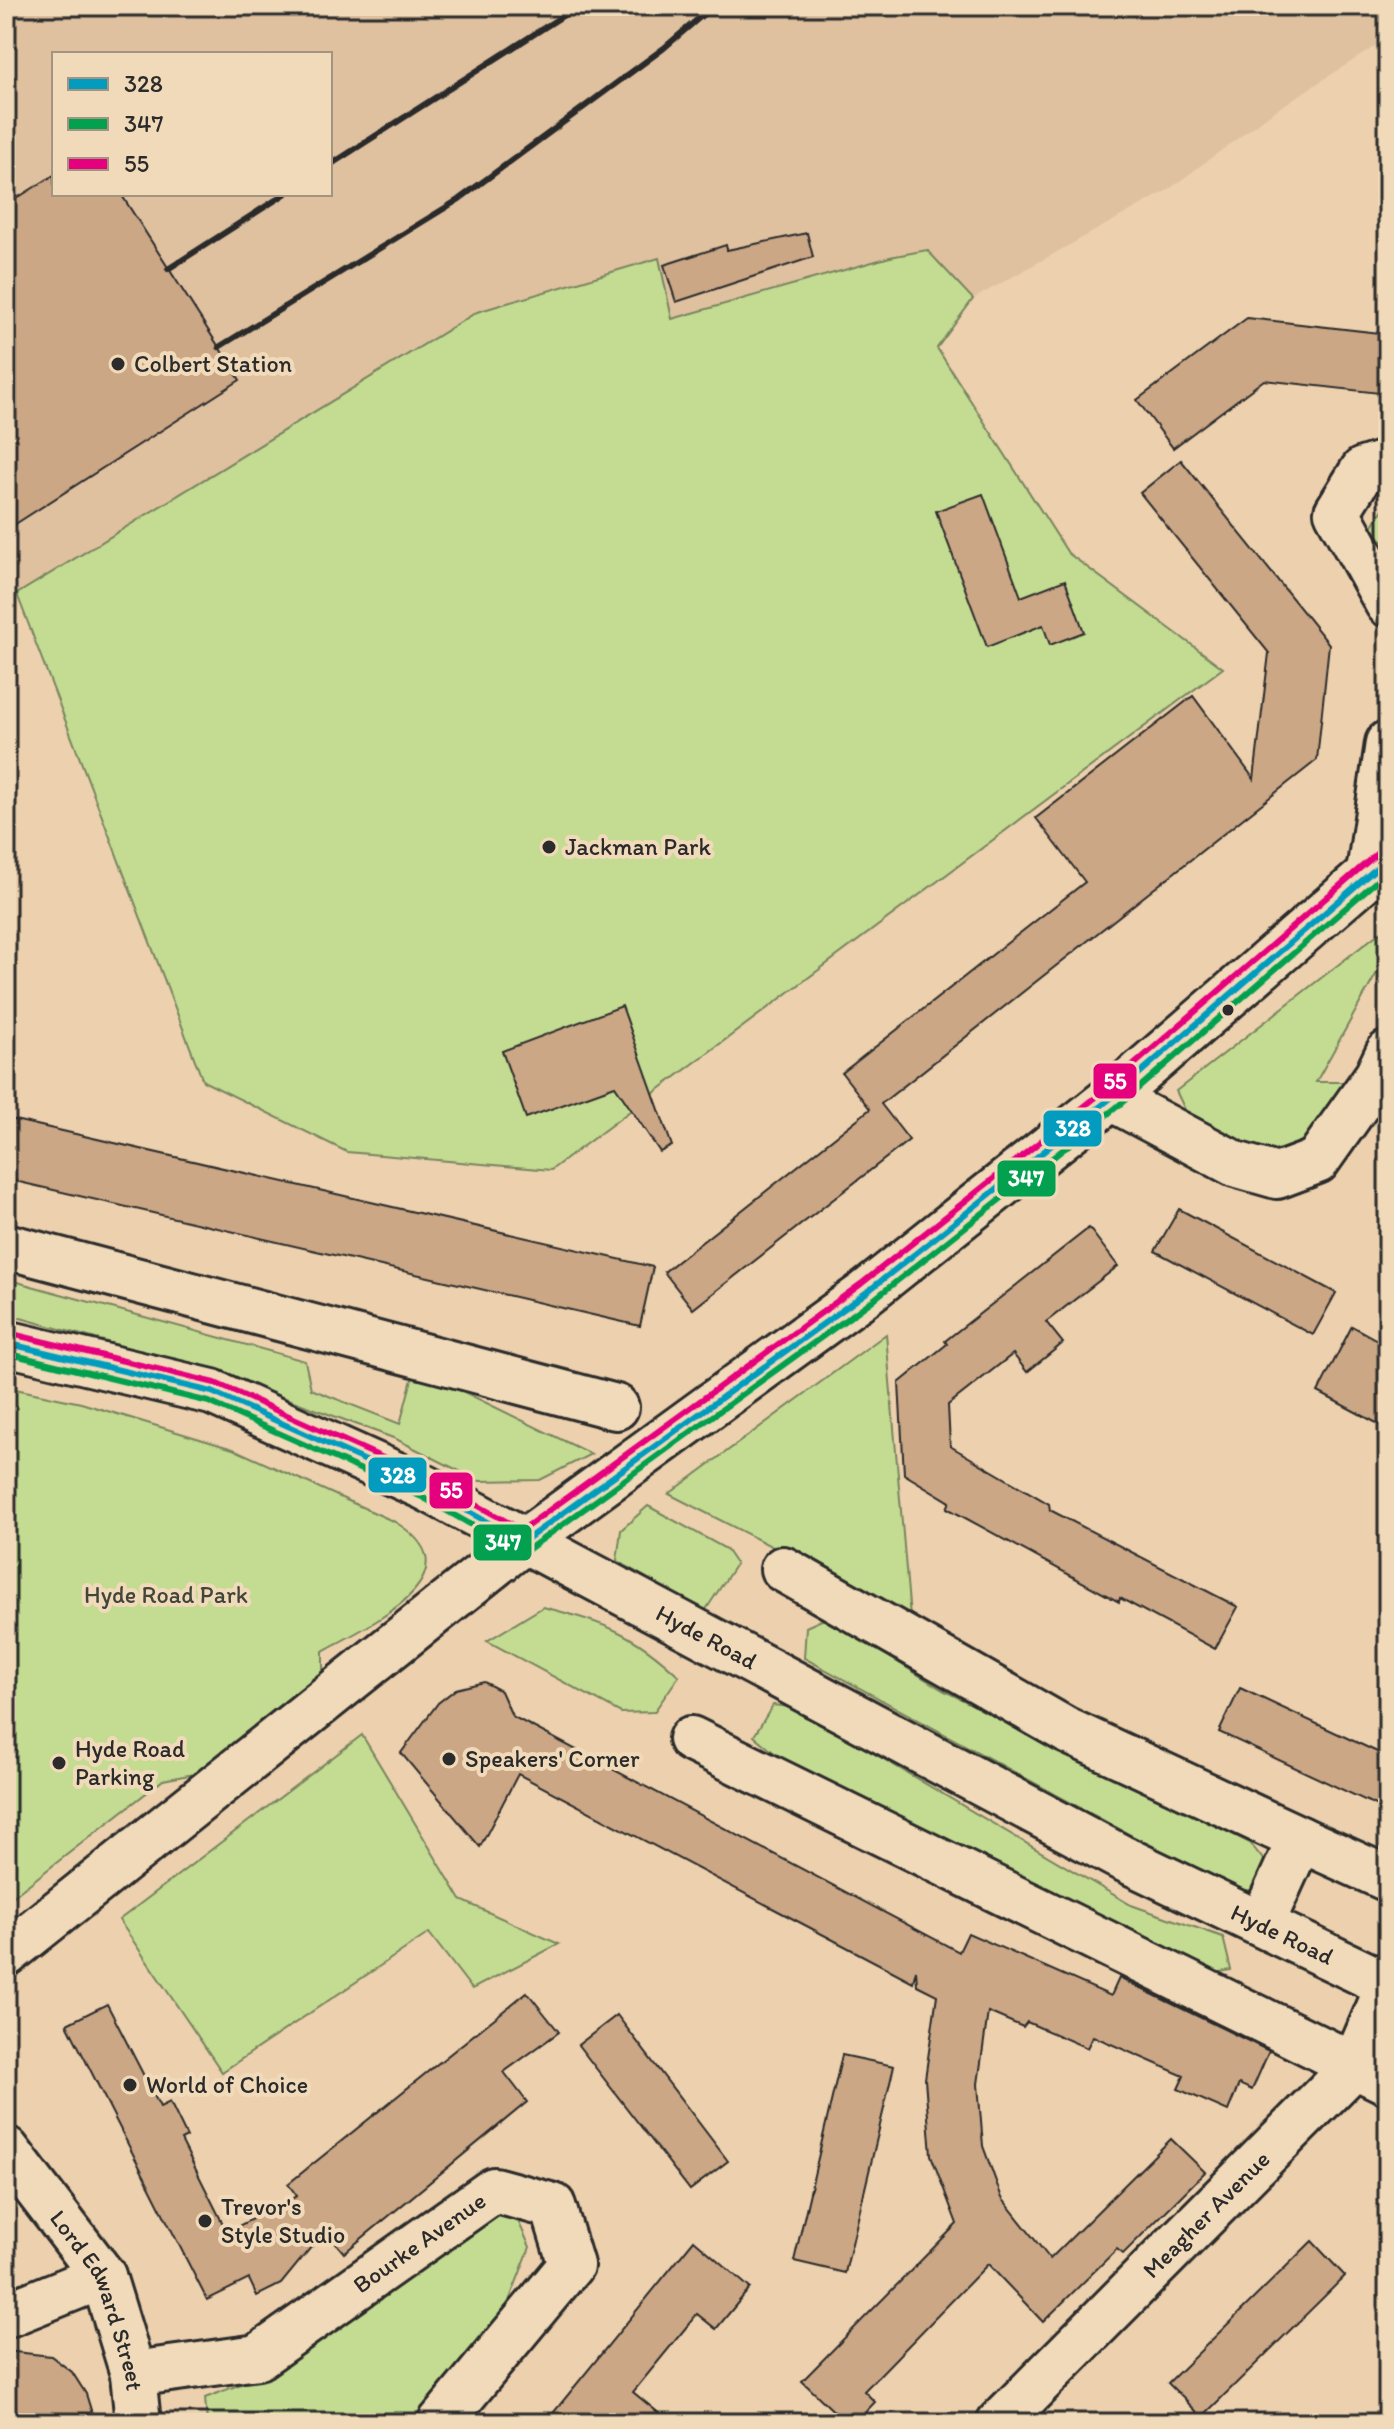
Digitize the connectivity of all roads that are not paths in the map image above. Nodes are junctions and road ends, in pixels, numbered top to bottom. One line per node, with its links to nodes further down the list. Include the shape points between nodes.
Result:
1 (1388, 462): 2 (street, via 1363,470 1337,512)
2 (1388, 604)
3 (1388, 743): 4 (street)
4 (1379, 865): 6 (street)
5 (1388, 1053): 6 (street, via 1317,1161 1277,1176 1235,1164)
6 (1111, 1098): 10 (street, via 867,1292)
7 (6, 1246): 9 (street)
8 (6, 1343): 10 (street, Hyde Road, via 212,1392 426,1488)
9 (616, 1407)
10 (523, 1542): 15 (street, Hyde Road, via 1120,1857); 16 (street)
11 (783, 1569): 13 (street, via 1066,1730)
12 (691, 1739): 18 (street)
13 (1300, 1839): 14 (street); 15 (street)
14 (1388, 1879)
15 (1262, 1923): 17 (street, Hyde Road)
16 (6, 1954)
17 (1388, 1986): 18 (street, Meagher Avenue)
18 (1371, 2074): 25 (street, Meagher Avenue)
19 (6, 2149): 20 (street, Lord Edward Street)
20 (103, 2276): 21 (street); 22 (street, Lord Edward Street)
21 (6, 2315)
22 (133, 2374): 23 (street, Lord Edward Street); 24 (street, Bourke Avenue, via 258,2357 494,2190 553,2206 571,2265)
23 (138, 2423)
24 (440, 2423)
25 (999, 2423)

